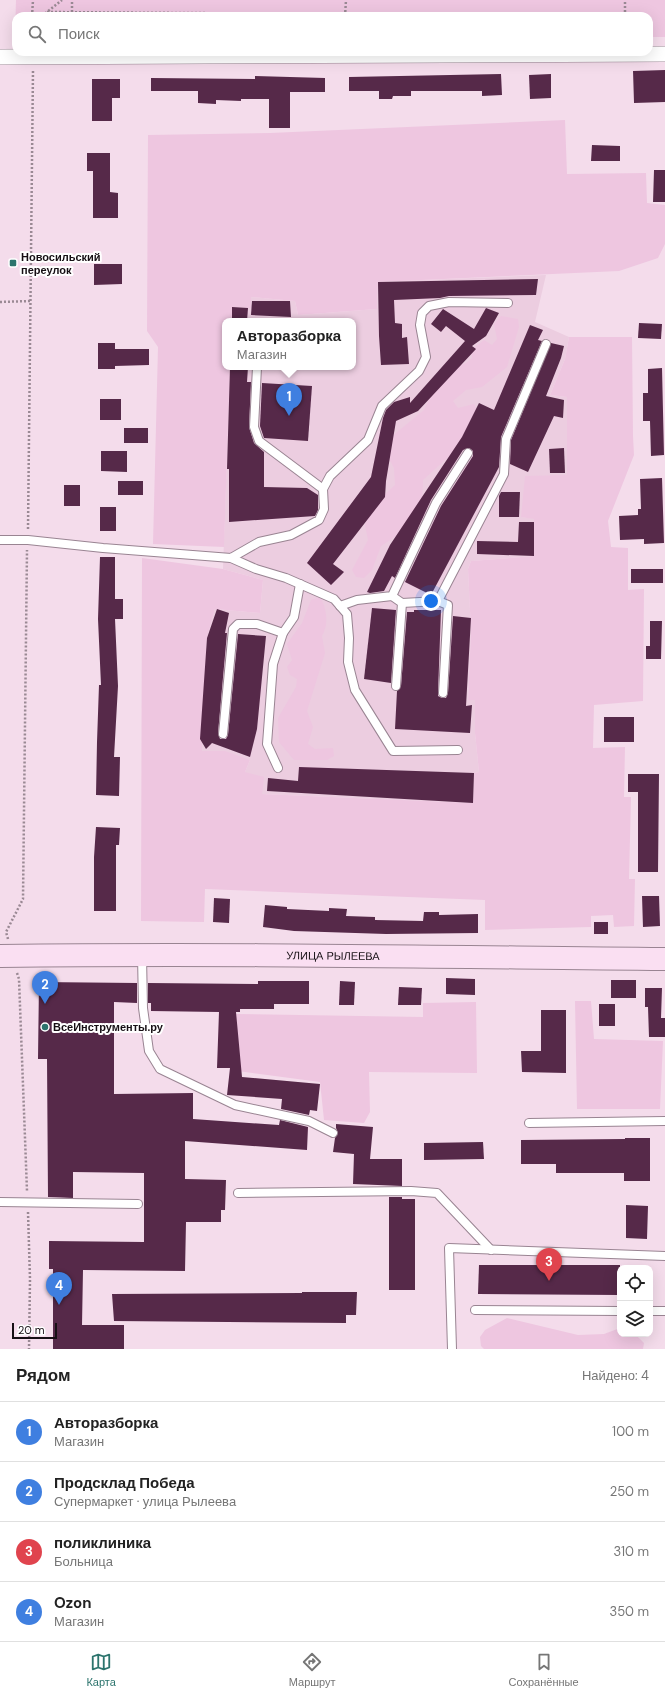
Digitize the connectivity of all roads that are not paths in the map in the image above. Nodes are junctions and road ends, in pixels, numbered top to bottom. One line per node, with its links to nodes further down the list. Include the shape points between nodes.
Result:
1 (653, 54): 2 (street)
2 (665, 54)
3 (33, 56): 4 (street)
4 (0, 57)
5 (508, 303): 9 (lane, via 449,302 429,306 422,313 420,325 426,357 419,371 382,406 368,440 330,476)
6 (546, 344): 14 (lane, via 506,439 504,474)
7 (257, 370): 9 (lane, via 254,427 259,441)
8 (468, 453): 13 (lane, via 436,503)
9 (323, 489): 11 (lane, via 324,509 319,520 292,535 259,542)
10 (0, 540): 11 (lane, via 28,540)
11 (231, 558): 12 (lane)
12 (300, 584): 16 (lane, via 334,599); 17 (lane, via 294,617)
13 (392, 596): 15 (lane); 16 (lane, via 357,600)
14 (438, 601): 15 (lane); 19 (lane, via 448,605)
15 (402, 603): 18 (lane)
16 (340, 606): 21 (lane, via 347,614 348,662 355,690 393,751)
17 (283, 633): 20 (lane, via 258,624 238,624 233,629); 22 (lane, via 274,664 267,744)
18 (396, 686)
19 (444, 693)
20 (223, 734)
21 (458, 750)
22 (278, 768)
23 (142, 955): 24 (street, УЛИЦА РЫЛЕЕВА); 25 (street, УЛИЦА РЫЛЕЕВА); 28 (lane, via 143,1008 149,1051 160,1069 235,1105 309,1121)
24 (6, 956)
25 (665, 960)
26 (665, 1121): 27 (lane)
27 (529, 1123)
28 (333, 1133)
29 (238, 1193): 32 (lane, via 437,1193)
30 (0, 1202): 31 (lane)
31 (138, 1204)
32 (491, 1250): 33 (lane); 38 (lane, via 450,1248)
33 (665, 1256)
34 (475, 1310): 35 (lane)
35 (617, 1310)
36 (653, 1311): 37 (lane)
37 (665, 1311)
38 (452, 1349)

